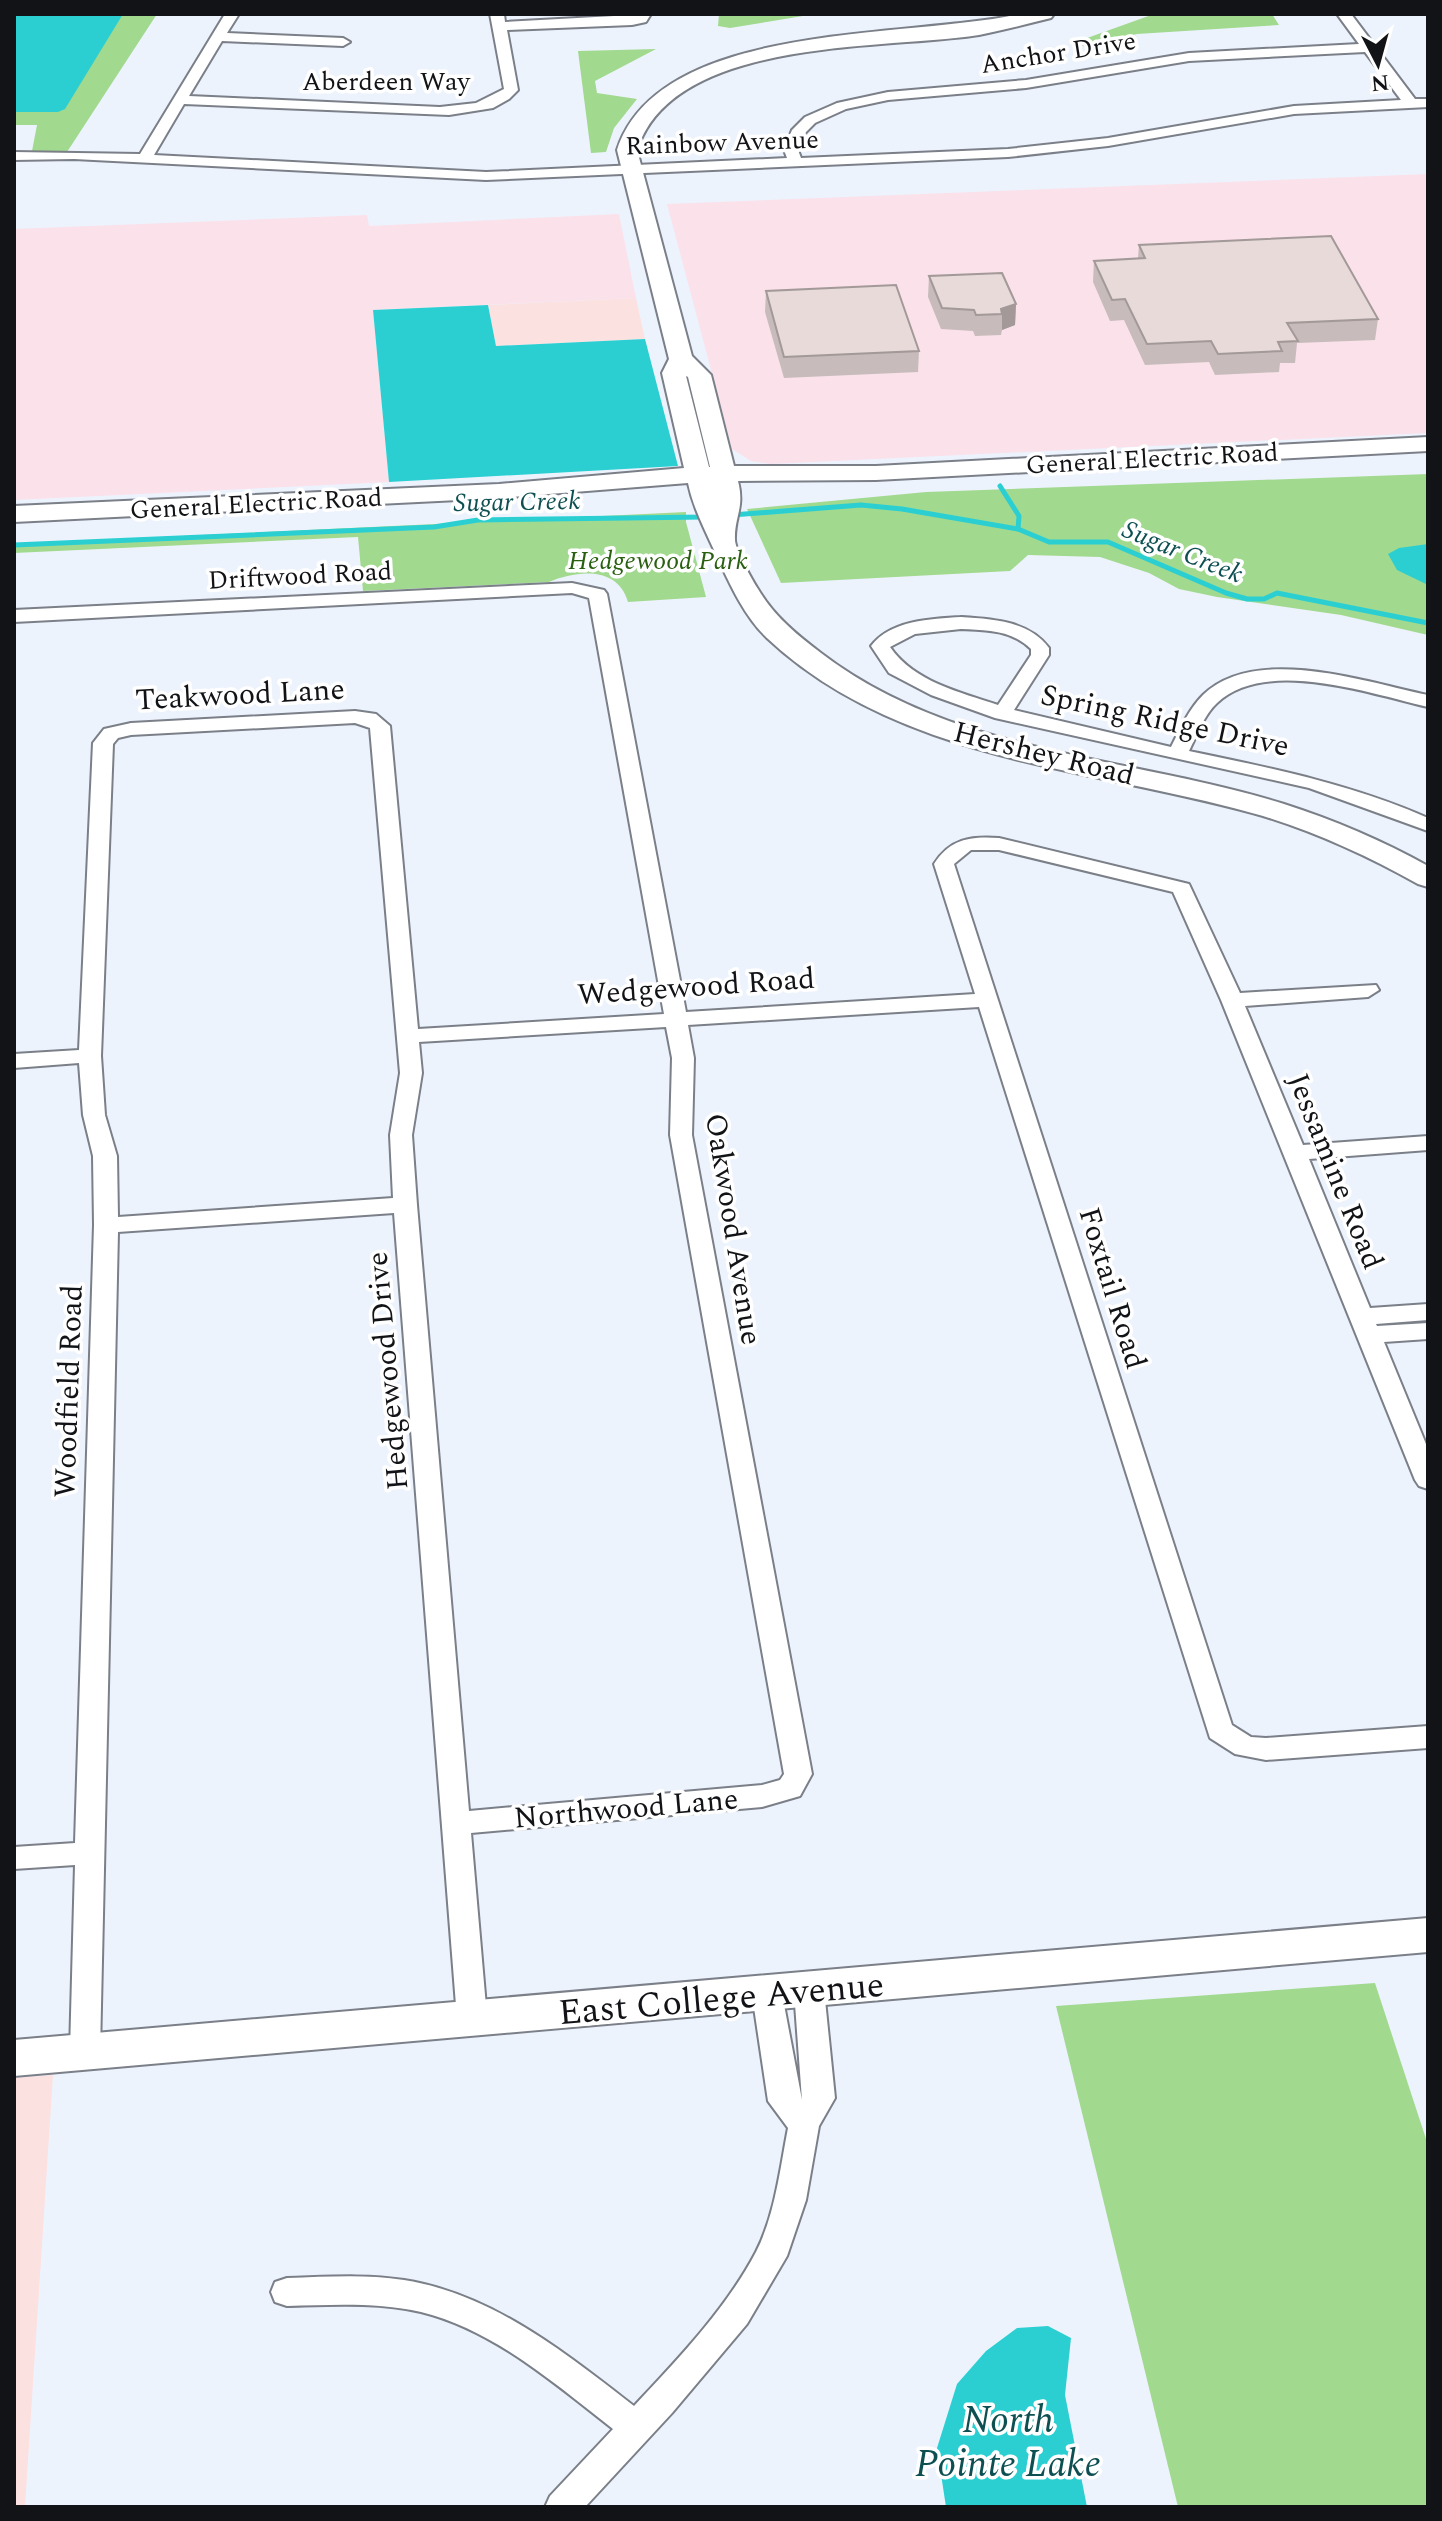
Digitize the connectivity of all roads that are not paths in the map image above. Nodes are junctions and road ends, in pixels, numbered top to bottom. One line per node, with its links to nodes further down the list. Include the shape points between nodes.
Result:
1 (232, 14): 6 (street)
2 (1044, 14): 15 (main road, via 978,29 809,44 713,70 686,82 643,115 627,150)
3 (1344, 14): 8 (street)
4 (643, 16): 5 (street)
5 (499, 20): 9 (street, Aberdeen Way, via 511,90 470,109)
6 (217, 37): 7 (street); 9 (street)
7 (343, 42)
8 (1368, 48): 10 (street); 14 (street, Anchor Drive, via 1189,57 1026,84 867,100 825,112 799,130 791,150)
9 (180, 100): 13 (street)
10 (1410, 103): 11 (street, Rainbow Avenue); 14 (street, Rainbow Avenue, via 1294,110 1051,149)
11 (1428, 103)
12 (14, 156): 13 (street, Rainbow Avenue)
13 (144, 159): 15 (street, Rainbow Avenue, via 465,177)
14 (796, 163): 15 (street, Rainbow Avenue)
15 (631, 170): 16 (main road)
16 (681, 359): 18 (main road, via 699,375); 19 (main road, Hershey Road, via 674,373)
17 (1428, 444): 18 (main road, General Electric Road, via 876,473 821,483)
18 (727, 489): 19 (main road, General Electric Road); 21 (main road)
19 (701, 490): 20 (main road, General Electric Road, via 499,491); 21 (main road, Hershey Road)
20 (14, 514)
21 (723, 539): 31 (main road, Hershey Road, via 745,590 775,631 832,675 912,717 986,743 1272,810 1365,843)
22 (589, 590): 23 (street, Driftwood Road); 35 (street, Oakwood Avenue, via 598,597)
23 (14, 616)
24 (1428, 701): 28 (street, via 1311,677 1257,677 1214,694)
25 (1002, 714): 25 (street, Spring Ridge Drive, via 893,668 880,646 904,629 989,624 1019,629 1037,641 1040,655); 28 (street, Spring Ridge Drive)
26 (375, 720): 27 (street, Teakwood Lane, via 131,729); 36 (street, Hedgewood Drive, via 384,745)
27 (109, 735): 37 (street, Woodfield Road, via 101,766)
28 (1177, 754): 29 (street, Spring Ridge Drive, via 1312,783)
29 (1428, 825)
30 (950, 853): 33 (street, Foxtail Road, via 944,864); 34 (street, Jessamine Road, via 977,842 999,844 1182,888)
31 (1424, 871)
32 (1368, 990): 34 (street)
33 (989, 1000): 35 (street, Wedgewood Road); 47 (street, Foxtail Road, via 1220,1731 1245,1747 1266,1749)
34 (1232, 1000): 40 (street, Jessamine Road)
35 (677, 1019): 36 (street, Wedgewood Road); 48 (street, Oakwood Avenue, via 683,1058 681,1135 789,1718 798,1774)
36 (408, 1036): 41 (street, Hedgewood Drive, via 411,1073 401,1135)
37 (90, 1056): 38 (street); 42 (street, Woodfield Road, via 94,1115 105,1156)
38 (14, 1061)
39 (1428, 1143): 40 (street)
40 (1295, 1153): 44 (street, Jessamine Road)
41 (405, 1205): 42 (street); 49 (street, Hedgewood Drive)
42 (106, 1225): 50 (street, Woodfield Road)
43 (1428, 1312): 44 (street)
44 (1364, 1326): 45 (street); 46 (street, Jessamine Road)
45 (1428, 1331)
46 (1428, 1480)
47 (1428, 1737)
48 (791, 1786): 49 (street, Northwood Lane, via 762,1796)
49 (458, 1823): 55 (street, Hedgewood Drive)
50 (90, 1853): 51 (street); 56 (street, Woodfield Road)
51 (14, 1858)
52 (1428, 1935): 53 (main road, East College Avenue)
53 (809, 1990): 54 (main road, East College Avenue); 58 (street, via 819,2098)
54 (767, 1994): 55 (main road, East College Avenue); 58 (street, via 784,2101)
55 (472, 2018): 56 (main road, East College Avenue)
56 (85, 2052): 57 (main road, East College Avenue)
57 (14, 2058)
58 (804, 2125): 60 (street, via 790,2200 771,2256 735,2314)
59 (287, 2292): 60 (street, via 362,2290 422,2298 470,2314 524,2342)
60 (636, 2427): 61 (street)
61 (562, 2507)

